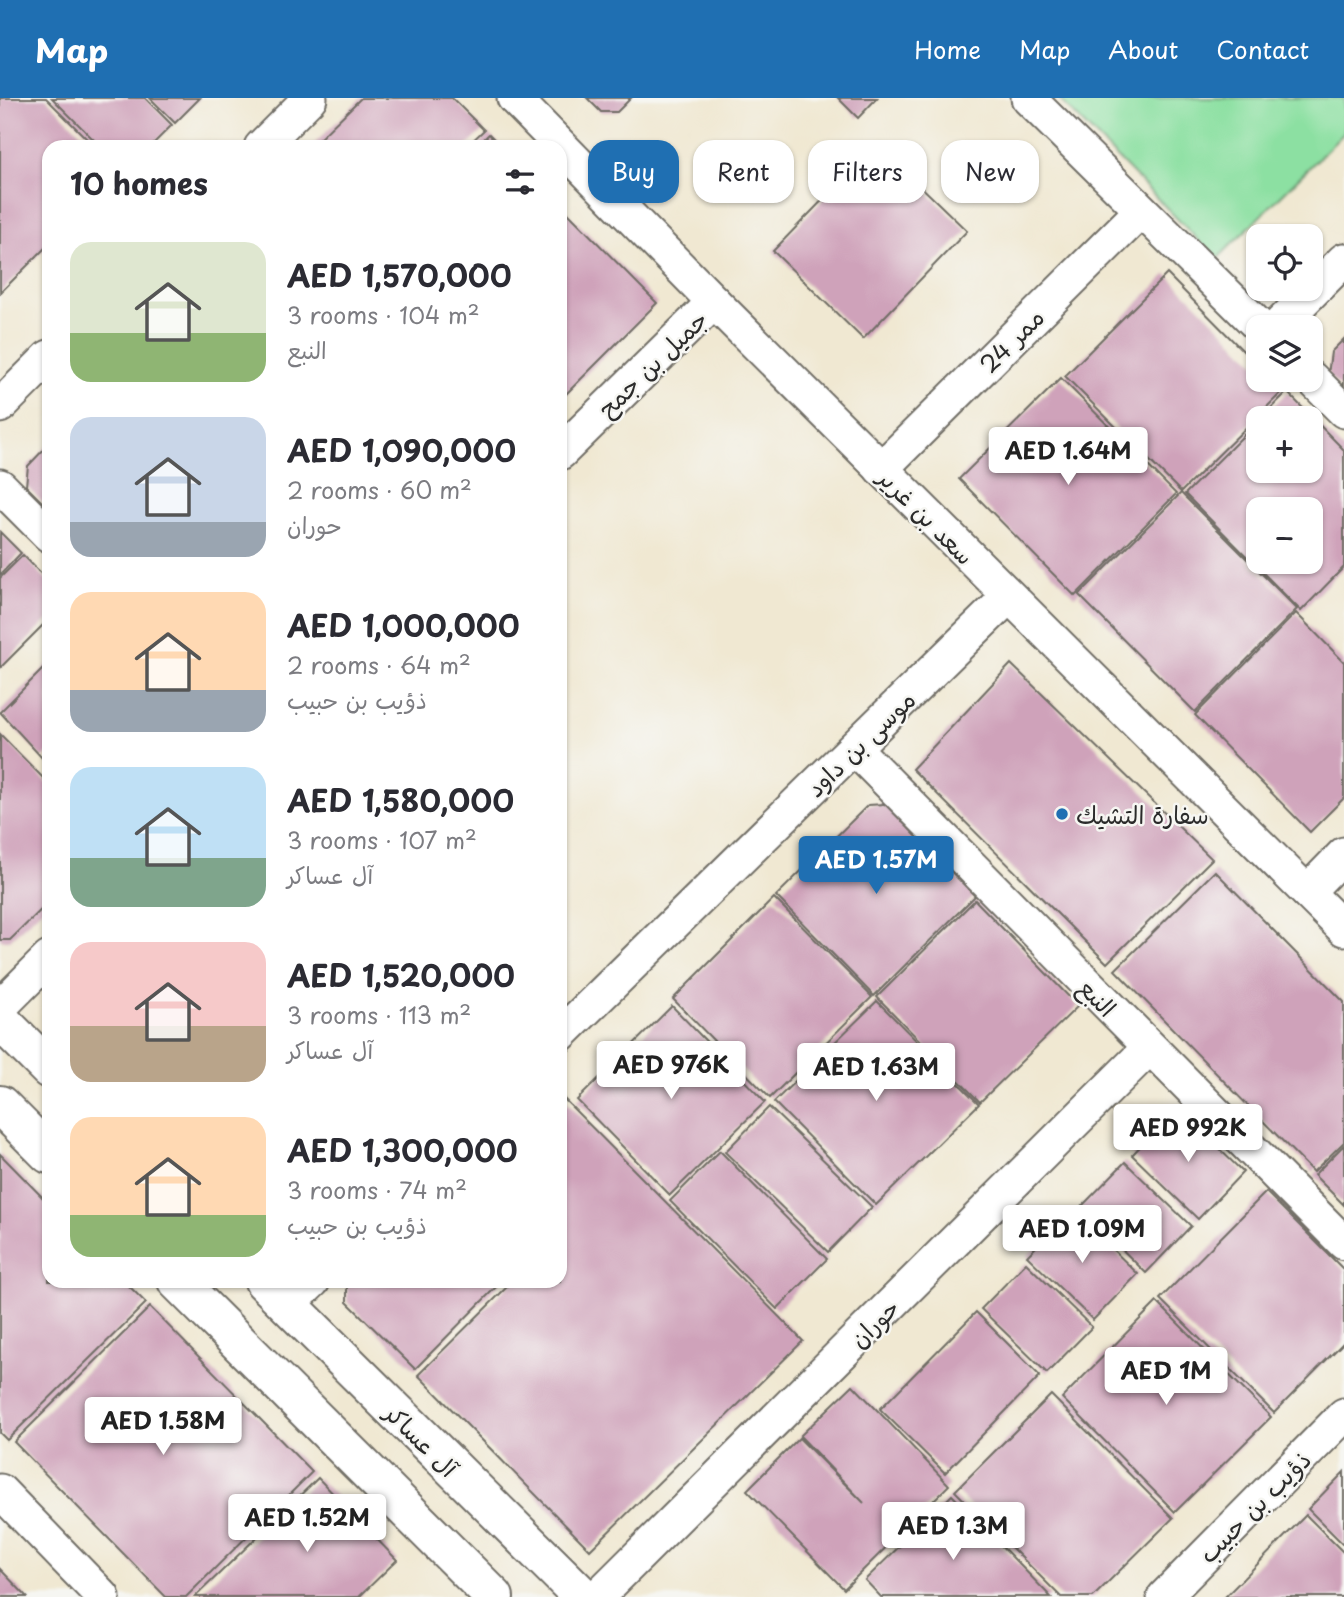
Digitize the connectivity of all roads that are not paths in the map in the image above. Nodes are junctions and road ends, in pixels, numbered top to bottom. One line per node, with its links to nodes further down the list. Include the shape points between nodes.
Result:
1 (310, 98): 4 (street)
2 (514, 98): 5 (street, سعد بن غرير)
3 (1028, 98): 7 (street)
4 (268, 140)
5 (555, 140)
6 (567, 152): 9 (street, سعد بن غرير)
7 (1141, 211): 10 (street); 17 (street, ممر 24)
8 (1344, 260): 11 (street)
9 (713, 302): 16 (street, جميل بن جمح); 17 (street, سعد بن غرير)
10 (1248, 315)
11 (1289, 315)
12 (42, 365): 14 (street)
13 (1323, 390): 15 (street)
14 (0, 406)
15 (1344, 411)
16 (567, 446)
17 (881, 469): 20 (street, سعد بن غرير)
18 (0, 486): 19 (street)
19 (42, 528)
20 (1008, 597): 21 (street, موسى بن داود); 23 (street, سعد بن غرير)
21 (855, 748): 28 (street, موسى بن داود); 29 (street, النبع)
22 (1344, 854): 23 (street)
23 (1307, 892): 24 (street, سعد بن غرير)
24 (1344, 929)
25 (42, 965): 26 (street)
26 (0, 1007)
27 (0, 1020): 30 (street)
28 (567, 1028)
29 (1149, 1048): 33 (street, النبع); 42 (street, حوران)
30 (42, 1062)
31 (0, 1105): 32 (street)
32 (42, 1147)
33 (1344, 1243)
34 (184, 1288): 39 (street)
35 (288, 1289): 38 (street, آل عساكر)
36 (1344, 1415): 43 (street, ذؤيب بن حبيب)
37 (0, 1492): 40 (street)
38 (512, 1529): 39 (street); 41 (street, آل عساكر)
39 (481, 1584)
40 (103, 1597)
41 (583, 1597)
42 (597, 1597)
43 (1164, 1597)

